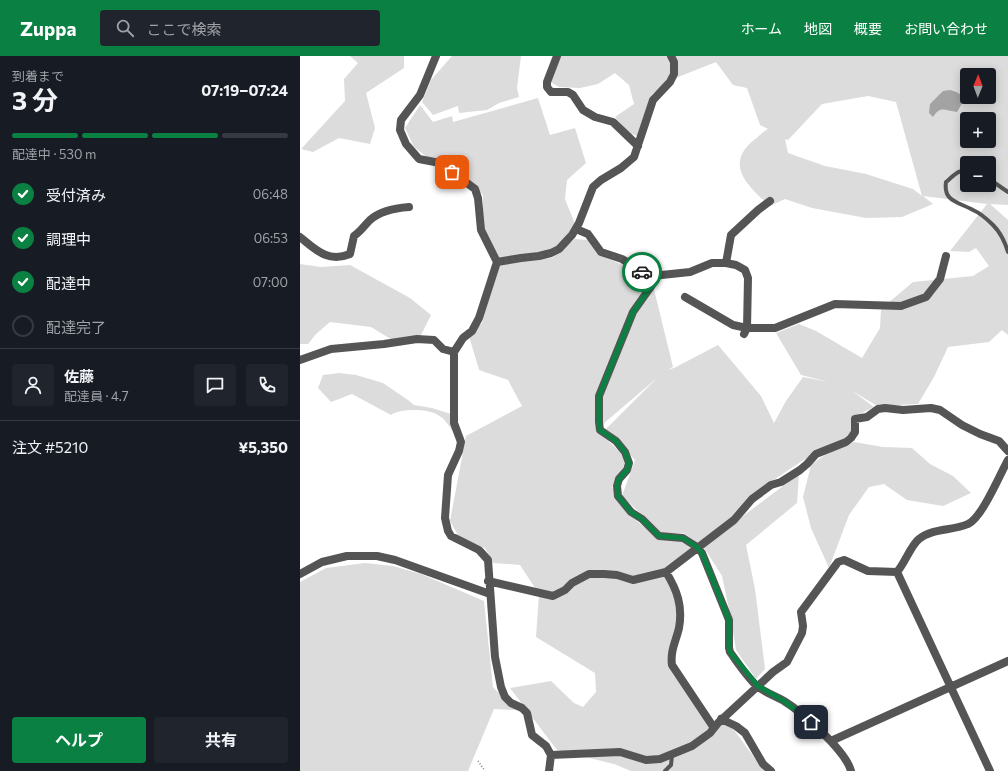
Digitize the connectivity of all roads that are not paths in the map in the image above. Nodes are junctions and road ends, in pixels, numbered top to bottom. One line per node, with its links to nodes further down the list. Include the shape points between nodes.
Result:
1 (436, 56): 14 (street, via 420,95 401,120 400,130 406,144 419,158 440,163 475,189 481,230)
2 (557, 56): 4 (street, via 547,82 551,92 568,92 583,110 595,117 613,122)
3 (671, 56): 4 (street, via 674,74 653,100)
4 (638, 146): 10 (street, via 634,157 593,187)
5 (960, 172): 12 (lane, via 946,182 945,190 952,200 974,210 993,225 1004,240)
6 (996, 184): 7 (lane)
7 (1008, 192)
8 (770, 201): 15 (street, via 731,235)
9 (409, 207): 11 (street, via 387,211 371,219 362,231 354,236 350,254 344,256 321,254)
10 (576, 229): 14 (street, via 559,249 551,253); 16 (street, via 588,234 600,252 622,259)
11 (300, 237)
12 (1008, 252)
13 (946, 256): 18 (street, via 940,280 926,297 901,306 835,304 775,328)
14 (497, 262): 19 (street, via 472,331 463,338)
15 (726, 263): 16 (street, via 712,263 690,272); 18 (street, via 745,270 748,278)
16 (652, 276): 23 (street, via 652,285 633,312 599,396 600,430 616,441 625,452 629,463 627,470 619,479 618,496 631,512 659,536 683,538)
17 (685, 297): 18 (street)
18 (746, 331)
19 (454, 352): 20 (street, via 443,349 434,340 417,339 331,349); 27 (street, via 454,423 461,442 448,475 445,518 452,536 479,550 488,560)
20 (300, 360)
21 (1008, 451): 23 (street, via 999,441 980,434 940,410 878,409 867,417 855,419 854,432 846,442 816,454 800,470 771,485 752,499 734,520)
22 (1008, 460): 25 (street, via 975,521 968,525 923,535)
23 (697, 547): 24 (street); 30 (street, via 702,553 729,620 730,652)
24 (666, 572): 27 (street, via 633,580 604,574 589,574 553,596); 33 (street, via 679,598 679,628 671,656 672,665)
25 (896, 572): 30 (street, via 868,571 844,560 838,562 801,612 802,633 787,662); 31 (street)
26 (300, 574): 28 (street, via 322,562 347,556 377,556)
27 (488, 581): 28 (street)
28 (490, 594): 35 (street, via 495,657 501,687 511,703 527,713 532,735 546,746)
29 (1008, 661): 31 (street)
30 (758, 686): 32 (street); 34 (street, via 801,713)
31 (951, 687): 34 (street); 41 (street)
32 (721, 720): 33 (street); 39 (street, via 736,726 744,733 763,764)
33 (714, 728): 36 (street, via 692,746)
34 (831, 741): 40 (street)
35 (551, 755): 36 (street, via 620,752 646,760); 37 (street)
36 (672, 755): 38 (lane, via 671,765)
37 (549, 771)
38 (665, 771)
39 (771, 771)
40 (851, 771)
41 (990, 771)

